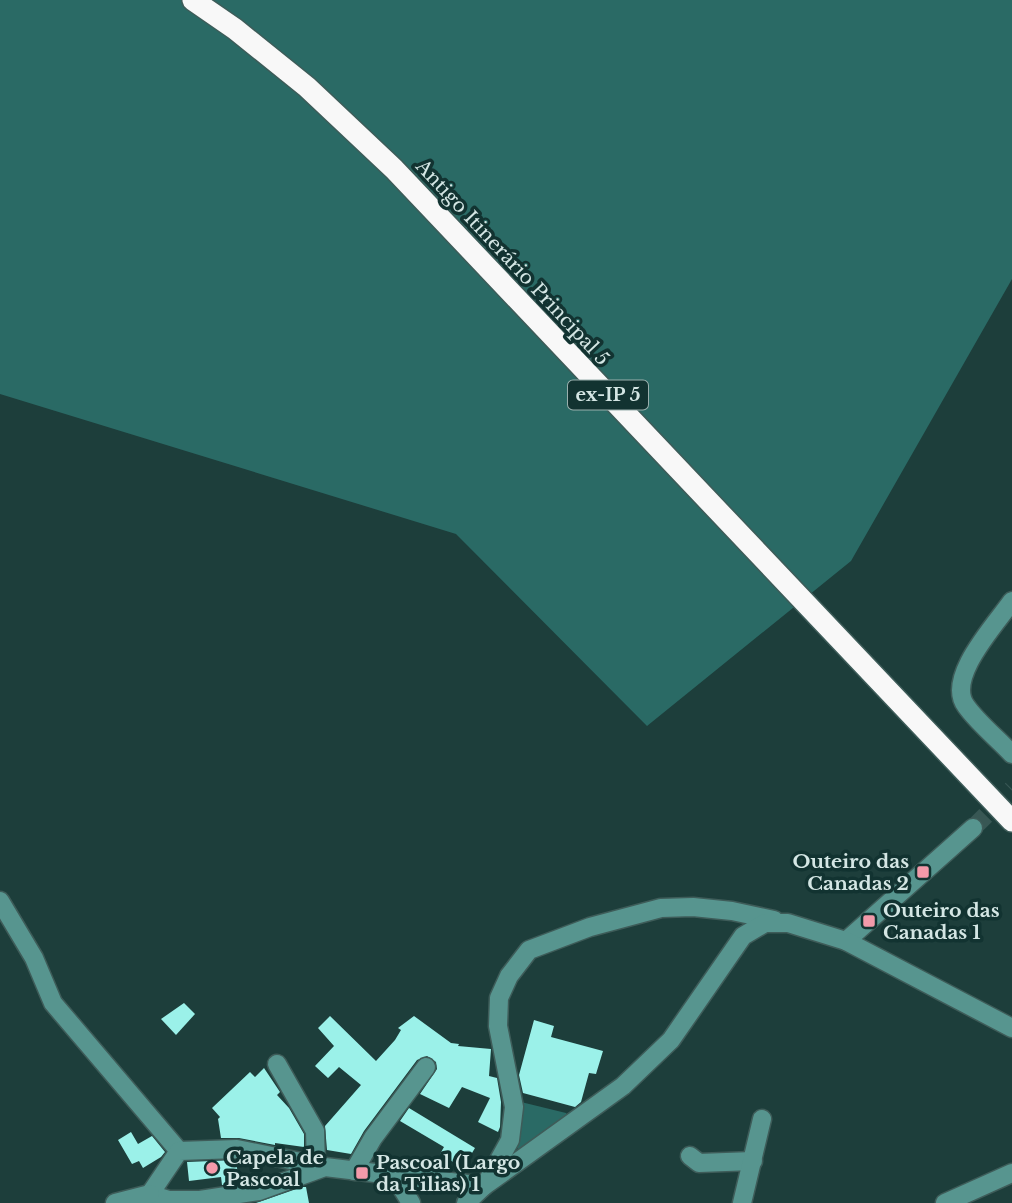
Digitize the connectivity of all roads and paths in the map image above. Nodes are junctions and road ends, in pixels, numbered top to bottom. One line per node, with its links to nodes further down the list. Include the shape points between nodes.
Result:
1 (193, 0): 4 (highway, Antigo Itinerário Principal 5 / ex-IP 5, via 307,87 394,169)
2 (1012, 601): 3 (street, via 966,665 960,692 964,705)
3 (1012, 754)
4 (1012, 821)
5 (973, 828): 9 (street)
6 (0, 901): 7 (street)
7 (6, 922): 14 (street, via 34,958 53,1003)
8 (788, 923): 9 (street); 22 (street, via 765,923 743,936 671,1040 623,1086); 22 (street, via 693,906 661,908 529,950 499,998 498,1026 514,1107 510,1140)
9 (846, 941): 10 (street)
10 (1012, 1028)
11 (277, 1064): 18 (street, via 315,1131)
12 (426, 1067): 19 (street)
13 (762, 1119): 17 (street)
14 (178, 1151): 15 (street); 24 (street)
15 (257, 1153): 18 (street); 23 (street, via 267,1169)
16 (690, 1156): 17 (street, via 699,1163)
17 (753, 1161): 30 (street)
18 (321, 1166): 19 (street); 23 (street)
19 (354, 1171): 21 (street)
20 (1012, 1173): 31 (street)
21 (395, 1177): 22 (street); 27 (street)
22 (484, 1186): 28 (street); 29 (street)
23 (258, 1191): 25 (street)
24 (150, 1194): 25 (street); 26 (street)
25 (177, 1202)
26 (115, 1203)
27 (411, 1203)
28 (466, 1203)
29 (494, 1203)
30 (742, 1203)
31 (945, 1203)

